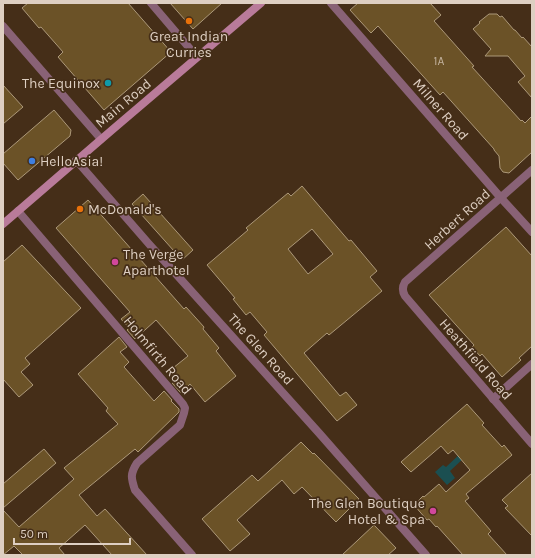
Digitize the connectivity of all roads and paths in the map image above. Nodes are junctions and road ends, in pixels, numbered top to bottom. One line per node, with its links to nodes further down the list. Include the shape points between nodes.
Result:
1 (151, 3): 5 (street)
2 (261, 3): 5 (main road, Main Road)
3 (331, 3): 9 (street, Milner Road)
4 (3, 26): 6 (street)
5 (197, 58): 6 (main road, Main Road)
6 (101, 139): 7 (main road, Main Road)
7 (76, 160): 10 (main road, Main Road); 18 (street, The Glen Road)
8 (532, 170): 9 (street, Herbert Road)
9 (501, 198): 12 (street, Milner Road); 13 (street, Herbert Road, via 406,282)
10 (18, 211): 11 (main road, Main Road); 17 (street, Holmfirth Road, via 183,404 185,408 180,425 138,463 132,470 132,479 135,490)
11 (3, 224)
12 (532, 232)
13 (402, 289): 15 (street, Heathfield Road, via 405,296)
14 (532, 364): 15 (street)
15 (493, 399): 16 (street, Heathfield Road)
16 (532, 444)
17 (192, 555)
18 (426, 555)

